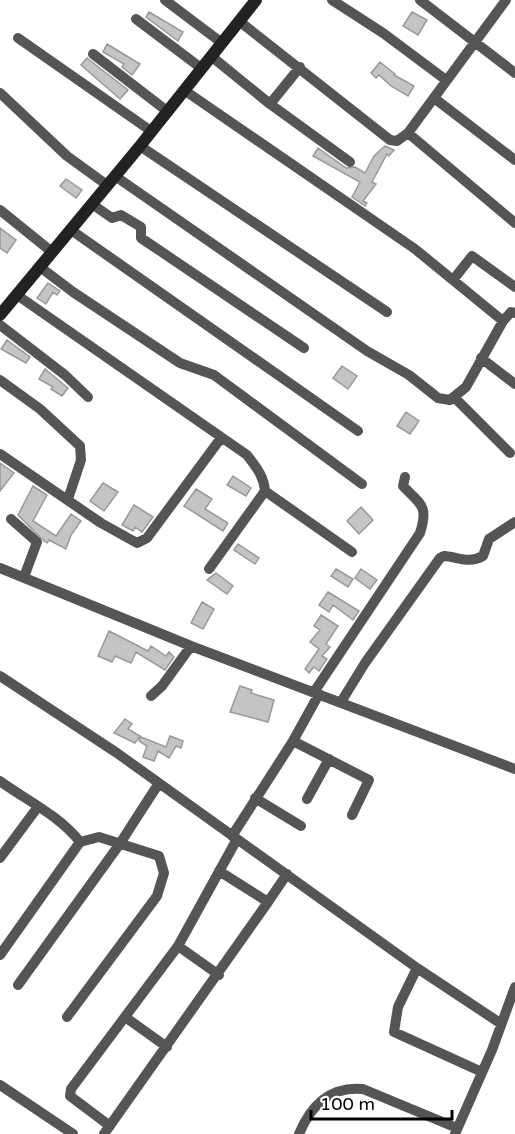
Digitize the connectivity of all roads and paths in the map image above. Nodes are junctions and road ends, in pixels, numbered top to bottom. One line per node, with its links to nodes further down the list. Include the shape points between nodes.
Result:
1 (165, 0): 9 (street)
2 (256, 0): 7 (main road)
3 (332, 0): 16 (street)
4 (420, 0): 10 (street)
5 (506, 0): 10 (street)
6 (136, 20): 13 (street)
7 (239, 21): 9 (main road); 14 (street)
8 (18, 38): 22 (street)
9 (222, 43): 12 (main road)
10 (476, 44): 15 (street); 16 (street)
11 (93, 54): 21 (street)
12 (212, 56): 13 (main road); 20 (street)
13 (201, 68): 17 (main road)
14 (300, 68): 20 (street); 23 (street, via 390,140 397,141)
15 (515, 73)
16 (446, 80): 19 (street)
17 (184, 90): 21 (main road); 34 (street, via 415,249)
18 (0, 93): 27 (street, via 67,156)
19 (434, 98): 23 (street); 25 (street)
20 (270, 104): 26 (street)
21 (167, 111): 22 (main road)
22 (151, 131): 24 (main road)
23 (408, 133): 30 (street)
24 (140, 146): 27 (main road); 38 (street)
25 (515, 160)
26 (350, 162)
27 (111, 181): 28 (main road); 47 (street, via 409,375 438,398)
28 (92, 204): 31 (main road); 42 (street, via 112,218 121,215 136,222 141,227 141,238)
29 (0, 210): 32 (street)
30 (515, 224)
31 (71, 230): 32 (main road); 48 (street)
32 (52, 252): 33 (main road)
33 (40, 267): 36 (main road); 53 (street, via 180,363 214,375)
34 (453, 280): 35 (street, via 472,256); 40 (street)
35 (515, 287)
36 (17, 295): 37 (main road); 49 (street)
37 (1, 312)
38 (387, 312)
39 (515, 313): 40 (street, via 511,312)
40 (503, 321): 43 (street)
41 (0, 325): 46 (street)
42 (304, 348)
43 (481, 358): 45 (street); 47 (street, via 466,387)
44 (0, 380): 55 (street, via 40,409 80,446 81,460)
45 (515, 384)
46 (88, 397)
47 (454, 398): 50 (street)
48 (358, 431)
49 (221, 438): 54 (street, via 256,466 264,478); 55 (street, via 144,541 128,540)
50 (510, 453)
51 (0, 454): 55 (street)
52 (405, 477): 64 (street, via 403,486 421,501 423,508 420,533)
53 (362, 484)
54 (265, 491): 58 (street); 60 (street)
55 (68, 499)
56 (11, 519): 61 (street, via 37,542)
57 (515, 522): 66 (street, via 489,539 483,556 477,559 468,562 440,558)
58 (351, 552)
59 (0, 568): 61 (street)
60 (209, 569)
61 (24, 577): 62 (street)
62 (191, 646): 64 (street); 65 (street)
63 (0, 676): 71 (street)
64 (316, 693): 66 (street); 67 (street)
65 (151, 696)
66 (341, 702): 69 (street)
67 (293, 741): 68 (street); 72 (street)
68 (329, 759): 73 (street); 75 (street, via 369,780)
69 (515, 769)
70 (0, 781): 74 (street)
71 (159, 783): 77 (street); 79 (street)
72 (255, 798): 76 (street); 77 (street)
73 (307, 799)
74 (37, 808): 78 (street, via 71,830); 80 (street)
75 (352, 815)
76 (301, 826)
77 (235, 838): 81 (street); 82 (street)
78 (80, 842): 79 (street, via 99,837); 85 (street)
79 (119, 845): 88 (street); 90 (street, via 159,856 164,866 161,889)
80 (0, 858)
81 (219, 871): 83 (street); 84 (street)
82 (286, 874): 83 (street); 86 (street)
83 (268, 902): 87 (street)
84 (178, 946): 87 (street); 91 (street)
85 (0, 955)
86 (417, 968): 92 (street); 94 (street, via 398,1007 394,1032)
87 (219, 975): 93 (street)
88 (18, 985)
89 (515, 987): 92 (street)
90 (67, 1017)
91 (125, 1017): 93 (street); 96 (street, via 70,1089 70,1096)
92 (500, 1023): 94 (street)
93 (167, 1047): 96 (street)
94 (482, 1072): 97 (street)
95 (0, 1085): 98 (street)
96 (107, 1130)
97 (456, 1131): 99 (street, via 363,1089 347,1088 320,1100)
98 (74, 1134)
99 (299, 1134)

